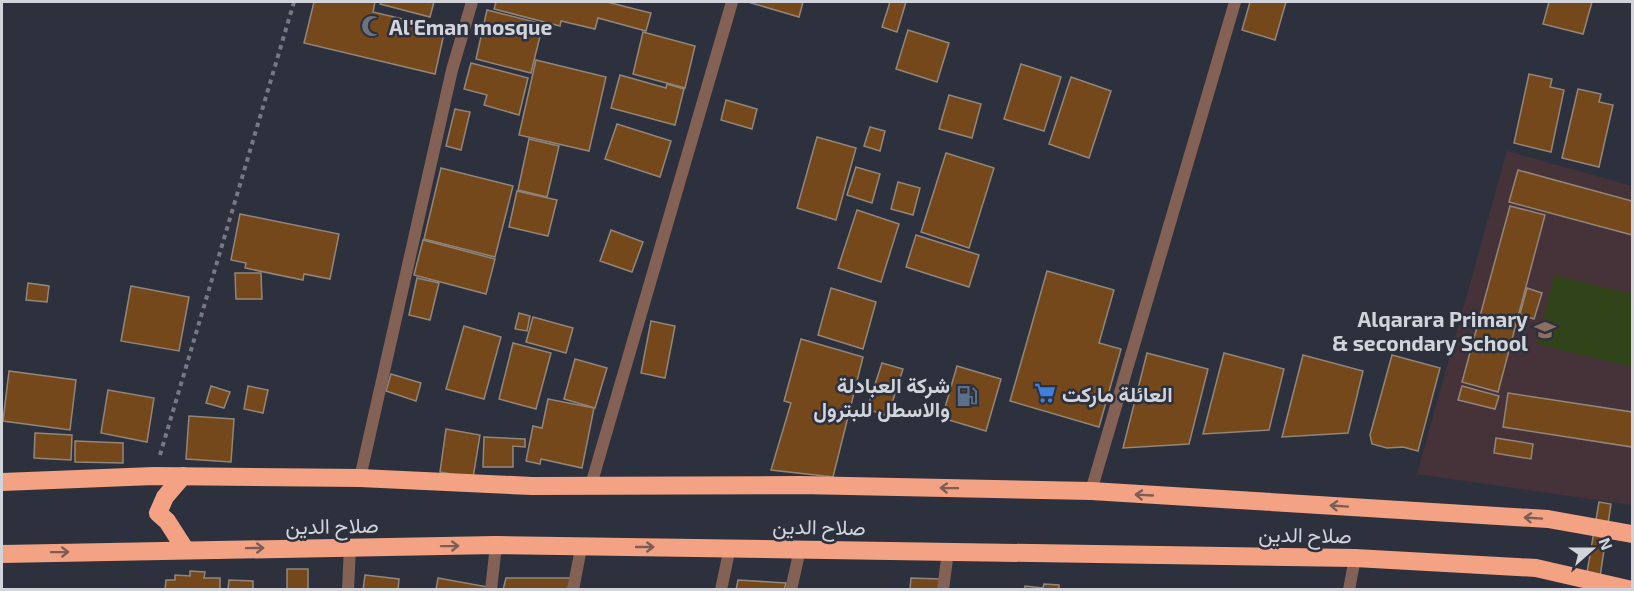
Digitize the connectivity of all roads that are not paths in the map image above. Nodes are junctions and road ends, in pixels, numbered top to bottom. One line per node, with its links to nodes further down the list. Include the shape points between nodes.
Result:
1 (472, 2): 5 (street, via 452,70)
2 (732, 2): 7 (street)
3 (1235, 2): 8 (street)
4 (183, 476): 5 (highway, صلاح الدين); 6 (highway, صلاح الدين); 14 (highway, via 165,497 158,513)
5 (360, 478): 7 (highway, صلاح الدين)
6 (2, 482)
7 (591, 485): 8 (highway, صلاح الدين, one-way to 7)
8 (1091, 491): 9 (highway, صلاح الدين, one-way to 8, via 1548,519)
9 (1632, 534)
10 (496, 545): 11 (highway, صلاح الدين, one-way to 10); 13 (highway, صلاح الدين); 20 (street)
11 (350, 547): 14 (highway, صلاح الدين, one-way to 11); 19 (street)
12 (730, 547): 13 (highway, صلاح الدين, one-way to 12); 15 (highway, صلاح الدين); 22 (street)
13 (581, 548): 21 (street)
14 (184, 549): 17 (highway, صلاح الدين, one-way to 14)
15 (800, 549): 16 (highway, صلاح الدين); 23 (street)
16 (948, 551): 18 (highway, صلاح الدين); 24 (street)
17 (2, 554)
18 (1355, 558): 25 (street); 26 (highway, صلاح الدين, via 1536,568)
19 (348, 590)
20 (491, 590)
21 (573, 590)
22 (721, 590)
23 (791, 590)
24 (943, 590)
25 (1349, 590)
26 (1632, 590)

